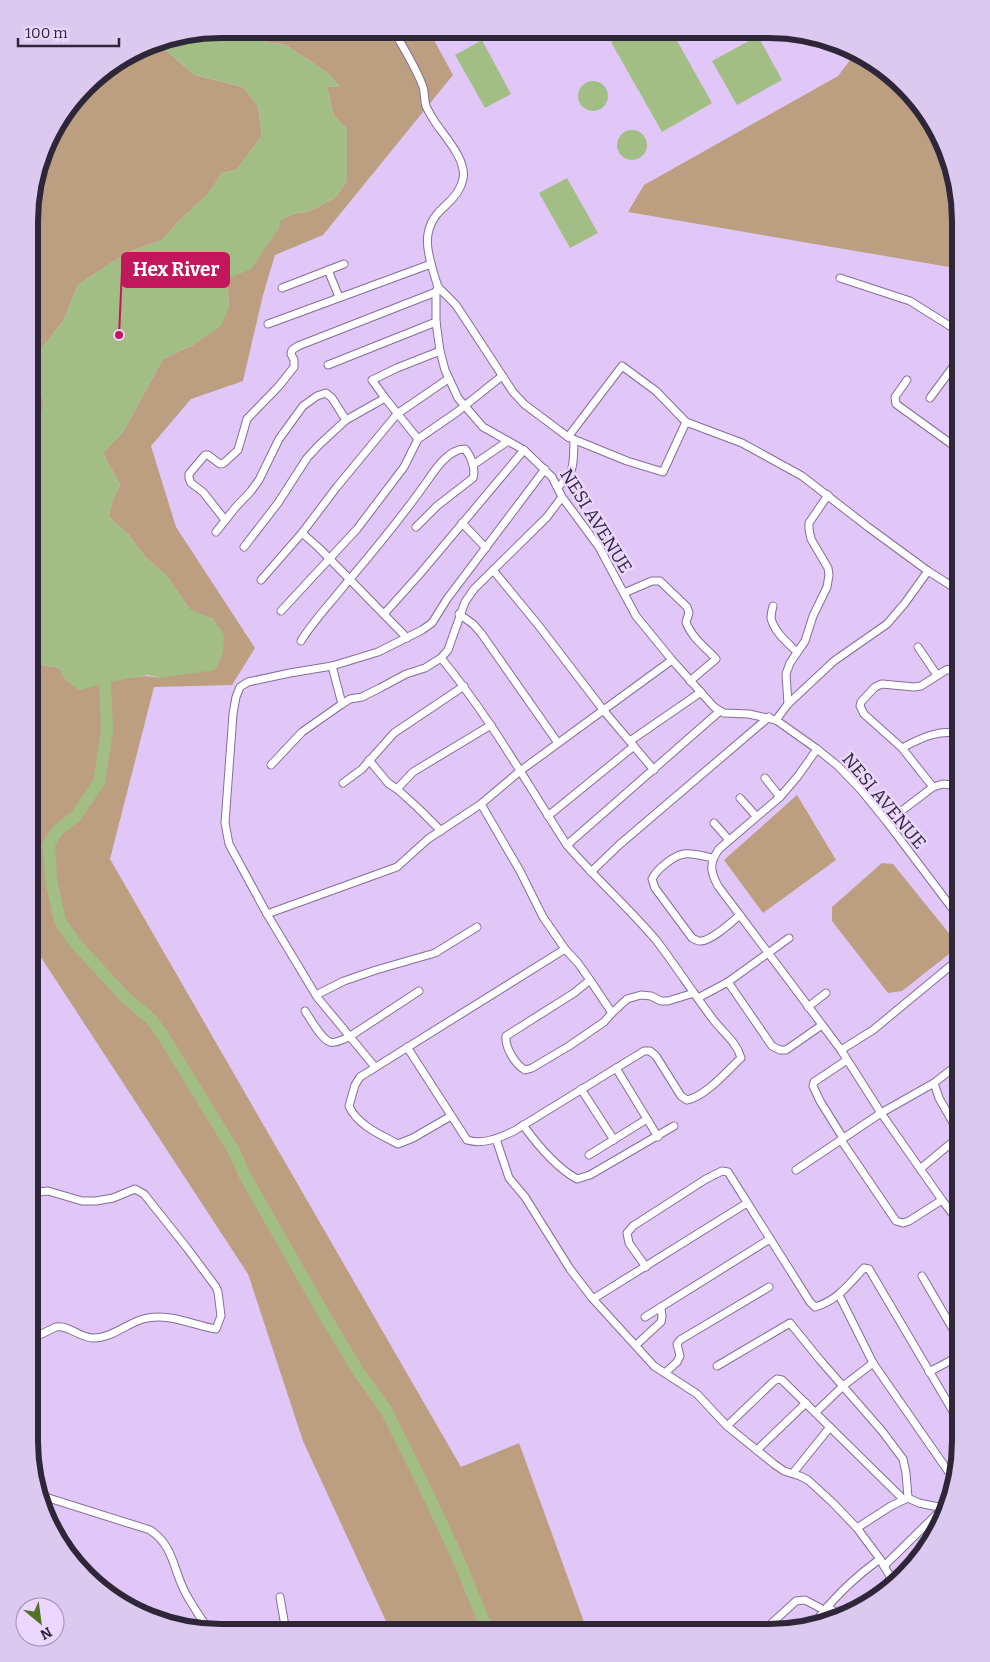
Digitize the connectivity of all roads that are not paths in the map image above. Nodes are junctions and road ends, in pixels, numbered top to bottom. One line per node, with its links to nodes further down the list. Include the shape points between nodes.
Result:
1 (397, 38): 3 (street, NESI AVENUE, via 423,87 426,105 435,123 449,139 462,166 464,178 456,194 435,215 429,226 427,247)
2 (344, 264): 4 (street)
3 (431, 264): 7 (street, NESI AVENUE); 8 (street)
4 (328, 270): 6 (street); 8 (street)
5 (840, 278): 11 (street, via 910,302)
6 (282, 288)
7 (437, 290): 9 (street, NESI AVENUE); 15 (street, via 456,305); 34 (street, via 292,350 294,367 247,419 236,453 220,464 205,456 190,474 191,483 203,492)
8 (339, 297): 10 (street)
9 (436, 322): 12 (street, NESI AVENUE); 13 (street)
10 (268, 324)
11 (952, 327)
12 (440, 351): 16 (street, NESI AVENUE); 18 (street, via 372,380)
13 (328, 365)
14 (952, 368): 19 (street)
15 (502, 376): 20 (street); 24 (street, via 524,404)
16 (448, 379): 20 (street, NESI AVENUE); 21 (street)
17 (907, 380): 27 (street, via 895,397 896,404)
18 (385, 398): 21 (street); 22 (street)
19 (930, 398)
20 (464, 406): 25 (street); 26 (street, NESI AVENUE, via 483,427)
21 (397, 414): 25 (street); 38 (street)
22 (346, 420): 34 (street, via 326,393 303,406 279,439 252,491); 39 (street, via 307,458)
23 (686, 422): 24 (street, via 663,472); 24 (street, via 656,391 622,366); 32 (street, via 742,443 802,476)
24 (571, 439): 31 (street, via 573,466 568,478)
25 (418, 440): 41 (street, via 404,468 357,529)
26 (508, 441): 28 (street, NESI AVENUE); 29 (street)
27 (952, 444)
28 (524, 450): 30 (street, NESI AVENUE); 35 (street)
29 (473, 465): 36 (street, via 473,478 436,506); 45 (street, via 467,451 454,451 437,467 390,532)
30 (545, 470): 31 (street, NESI AVENUE); 40 (street)
31 (558, 487): 33 (street, NESI AVENUE)
32 (828, 495): 43 (street); 56 (street, via 809,523 811,539 828,568 827,587 805,641)
33 (562, 497): 42 (street, via 547,518); 48 (street, NESI AVENUE, via 598,547)
34 (225, 520): 37 (street)
35 (462, 523): 40 (street); 51 (street)
36 (416, 527)
37 (216, 532)
38 (302, 533): 41 (street); 44 (street)
39 (244, 547)
40 (486, 548): 53 (street, via 432,623)
41 (329, 558): 45 (street); 50 (street)
42 (493, 570): 52 (street, via 474,589); 67 (street)
43 (928, 571): 47 (street); 66 (street, via 887,624 834,661)
44 (261, 580)
45 (349, 580): 51 (street); 54 (street)
46 (952, 582): 47 (street)
47 (950, 585)
48 (624, 594): 58 (street, NESI AVENUE, via 636,616); 62 (street, via 652,581 660,581 687,607 690,614 686,622 688,627 716,659)
49 (773, 606): 56 (street, via 771,618 774,626)
50 (281, 611)
51 (384, 614): 53 (street)
52 (459, 614): 57 (street, via 448,650); 72 (street, via 481,633)
53 (407, 638): 59 (street, via 378,652)
54 (301, 641)
55 (918, 647): 61 (street)
56 (797, 652): 66 (street, via 786,674)
57 (441, 658): 63 (street); 65 (street)
58 (672, 660): 62 (street, NESI AVENUE); 67 (street)
59 (332, 666): 65 (street); 98 (street, via 248,682 240,687 236,697 227,835)
60 (952, 670): 61 (street)
61 (937, 675): 74 (street, via 921,686 882,684 861,702 864,714)
62 (690, 681): 64 (street, NESI AVENUE)
63 (464, 686): 70 (street); 76 (street, via 394,733)
64 (701, 692): 68 (street, NESI AVENUE); 73 (street)
65 (342, 704): 77 (street, via 302,732)
66 (788, 704): 69 (street)
67 (604, 710): 72 (street); 73 (street)
68 (720, 711): 69 (street, NESI AVENUE); 78 (street)
69 (772, 719): 75 (street, NESI AVENUE); 96 (street, via 619,845)
70 (491, 726): 79 (street); 84 (street, via 413,772)
71 (952, 732): 74 (street, via 923,737)
72 (558, 743): 79 (street)
73 (632, 744): 78 (street); 88 (street)
74 (902, 748): 83 (street)
75 (818, 749): 85 (street); 90 (street, NESI AVENUE, via 851,780)
76 (369, 760): 81 (street); 84 (street, via 388,783)
77 (271, 765)
78 (654, 770): 94 (street)
79 (520, 771): 87 (street); 88 (street)
80 (765, 778): 85 (street)
81 (344, 783)
82 (952, 785): 83 (street)
83 (932, 787): 90 (street)
84 (397, 788): 92 (street)
85 (780, 797): 89 (street)
86 (740, 798): 89 (street)
87 (481, 804): 92 (street); 102 (street, via 543,917)
88 (548, 816): 94 (street)
89 (756, 816): 93 (street)
90 (887, 822): 97 (street, NESI AVENUE)
91 (714, 823): 93 (street)
92 (440, 831): 98 (street, via 397,867)
93 (729, 840): 95 (street)
94 (567, 845): 96 (street)
95 (712, 858): 99 (street, via 713,877); 99 (street, via 680,855 654,875 655,888 692,938 699,941 705,941)
96 (591, 872): 110 (street, via 656,940)
97 (952, 908)
98 (267, 914): 109 (street)
99 (740, 916): 103 (street)
100 (477, 928): 109 (street, via 435,952 344,981)
101 (789, 938): 103 (street)
102 (565, 949): 105 (street); 116 (street)
103 (768, 953): 106 (street); 111 (street)
104 (952, 965): 117 (street, via 873,1030)
105 (590, 980): 113 (street); 113 (street, via 506,1036 505,1043 518,1066 525,1070 532,1068 604,1022)
106 (728, 982): 110 (street); 114 (street, via 772,1046 780,1050 786,1050)
107 (419, 991): 115 (street)
108 (826, 993): 111 (street)
109 (316, 995): 115 (street)
110 (696, 996): 113 (street, via 661,1001 641,995 627,999); 120 (street, via 739,1049 741,1058 707,1090 686,1100 650,1051 644,1051)
111 (808, 1007): 114 (street)
112 (305, 1011): 115 (street, via 329,1042)
113 (612, 1012)
114 (822, 1025): 117 (street)
115 (349, 1037): 119 (street)
116 (407, 1047): 119 (street); 125 (street)
117 (840, 1050): 118 (street)
118 (847, 1060): 124 (street); 132 (street, via 812,1086)
119 (374, 1067): 125 (street, via 360,1077 349,1106 356,1118 378,1133 398,1144 404,1143)
120 (616, 1068): 123 (street); 126 (street)
121 (952, 1069): 122 (street)
122 (934, 1083): 124 (street); 127 (street, via 938,1098)
123 (581, 1089): 128 (street); 133 (street)
124 (881, 1113): 132 (street); 136 (street)
125 (451, 1116): 131 (street, via 467,1140)
126 (647, 1119): 130 (street); 133 (street)
127 (952, 1121)
128 (523, 1125): 130 (street, via 534,1140 577,1179); 131 (street)
129 (674, 1126): 130 (street)
130 (658, 1137)
131 (496, 1139): 147 (street, via 510,1178)
132 (842, 1139): 137 (street); 139 (street, via 896,1221 909,1222)
133 (614, 1140): 135 (street)
134 (952, 1142): 136 (street)
135 (589, 1155)
136 (920, 1169): 139 (street)
137 (796, 1170)
138 (38, 1192): 151 (street, via 48,1191 82,1201 114,1198 135,1189 144,1194 213,1282 218,1292 221,1316 216,1329 165,1317 144,1319 101,1337 90,1338 61,1326)
139 (942, 1200): 141 (street)
140 (748, 1203): 142 (street); 143 (street); 143 (street, via 728,1172 722,1171 690,1190 633,1226 628,1234 629,1242)
141 (952, 1213)
142 (770, 1239): 146 (street, via 815,1307); 148 (street)
143 (646, 1267): 147 (street)
144 (922, 1276): 150 (street)
145 (769, 1286): 157 (street, via 680,1340 677,1344 680,1356)
146 (838, 1295): 154 (street); 156 (street, via 864,1268 869,1269)
147 (593, 1300): 152 (street)
148 (661, 1307): 149 (street); 152 (street, via 661,1322)
149 (645, 1317)
150 (952, 1328)
151 (38, 1336)
152 (636, 1345): 157 (street, via 654,1366)
153 (952, 1360): 156 (street)
154 (873, 1362): 158 (street); 166 (street)
155 (717, 1366): 158 (street, via 790,1323)
156 (929, 1372): 160 (street)
157 (665, 1373): 162 (street, via 697,1394)
158 (843, 1386): 161 (street); 168 (street, via 903,1459)
159 (806, 1403): 161 (street); 162 (street, via 785,1382 777,1379); 164 (street)
160 (952, 1410)
161 (816, 1412): 163 (street)
162 (727, 1426): 164 (street)
163 (830, 1427): 165 (street); 168 (street)
164 (757, 1450): 165 (street, via 784,1471)
165 (793, 1473): 171 (street, via 808,1480)
166 (950, 1473)
167 (46, 1497): 179 (street, via 158,1535 170,1553 185,1593)
168 (905, 1499): 169 (street); 171 (street)
169 (940, 1508)
170 (937, 1517): 173 (street)
171 (857, 1528): 172 (street)
172 (880, 1559): 173 (street); 176 (street, via 854,1579)
173 (884, 1566): 174 (street)
174 (891, 1578)
175 (280, 1597): 180 (street)
176 (826, 1609): 177 (street); 178 (street); 181 (street, via 805,1600 796,1601)
177 (834, 1613)
178 (819, 1617)
179 (205, 1624)
180 (285, 1624)
181 (772, 1624)

